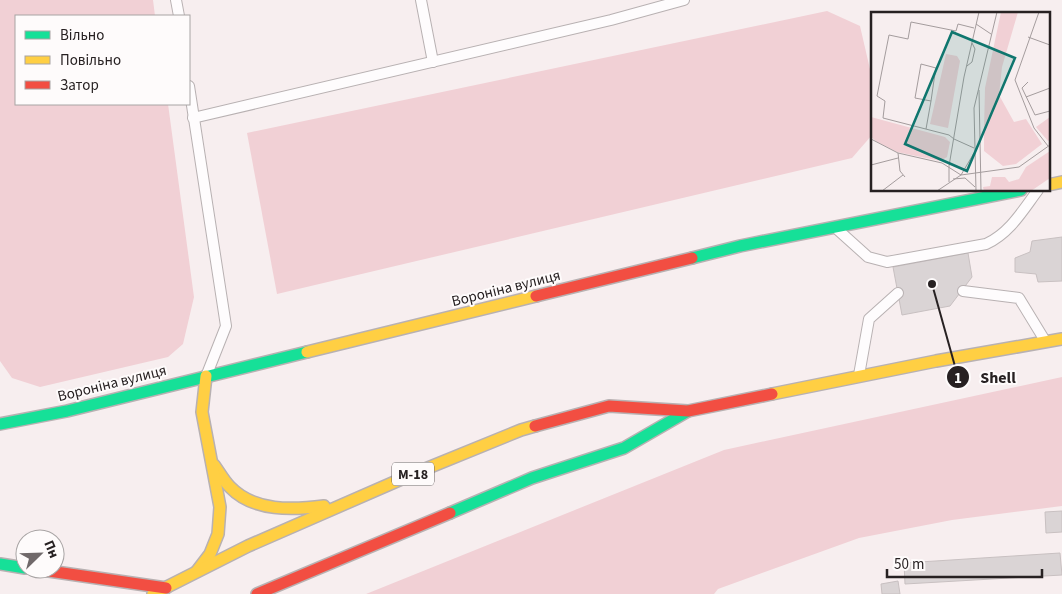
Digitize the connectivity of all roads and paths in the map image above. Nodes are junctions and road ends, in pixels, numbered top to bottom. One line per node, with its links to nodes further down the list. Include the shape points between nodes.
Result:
1 (176, 0): 4 (lane)
2 (421, 0): 5 (lane)
3 (684, 0): 5 (lane)
4 (179, 15)
5 (433, 62): 7 (lane)
6 (190, 94): 7 (lane)
7 (193, 118): 15 (lane, via 226,326)
8 (1016, 191): 10 (main road, Вороніна вулиця)
9 (1037, 191): 10 (lane, via 998,239 887,262 868,257)
10 (835, 227): 15 (main road, Вороніна вулиця, via 740,246)
11 (963, 291): 14 (lane, via 1019,298)
12 (898, 292): 16 (lane, via 868,319)
13 (1062, 339): 14 (main road, М-18)
14 (1046, 342): 16 (main road, М-18)
15 (206, 376): 18 (main road, Вороніна вулиця, via 67,411); 19 (main road, via 202,412)
16 (859, 377): 17 (main road, М-18)
17 (688, 411): 20 (main road, М-18, via 609,406 521,430); 27 (main road, М-18, via 624,448 532,478)
18 (0, 424)
19 (210, 460): 20 (main road, via 232,490 265,507 298,510); 23 (main road, via 220,507 218,534 210,554)
20 (353, 501): 23 (main road, М-18, via 248,546)
21 (0, 564): 22 (main road)
22 (15, 566)
23 (197, 572): 25 (main road, М-18)
24 (65, 573): 25 (main road)
25 (166, 588): 26 (main road, М-18)
26 (153, 594)
27 (257, 594)

